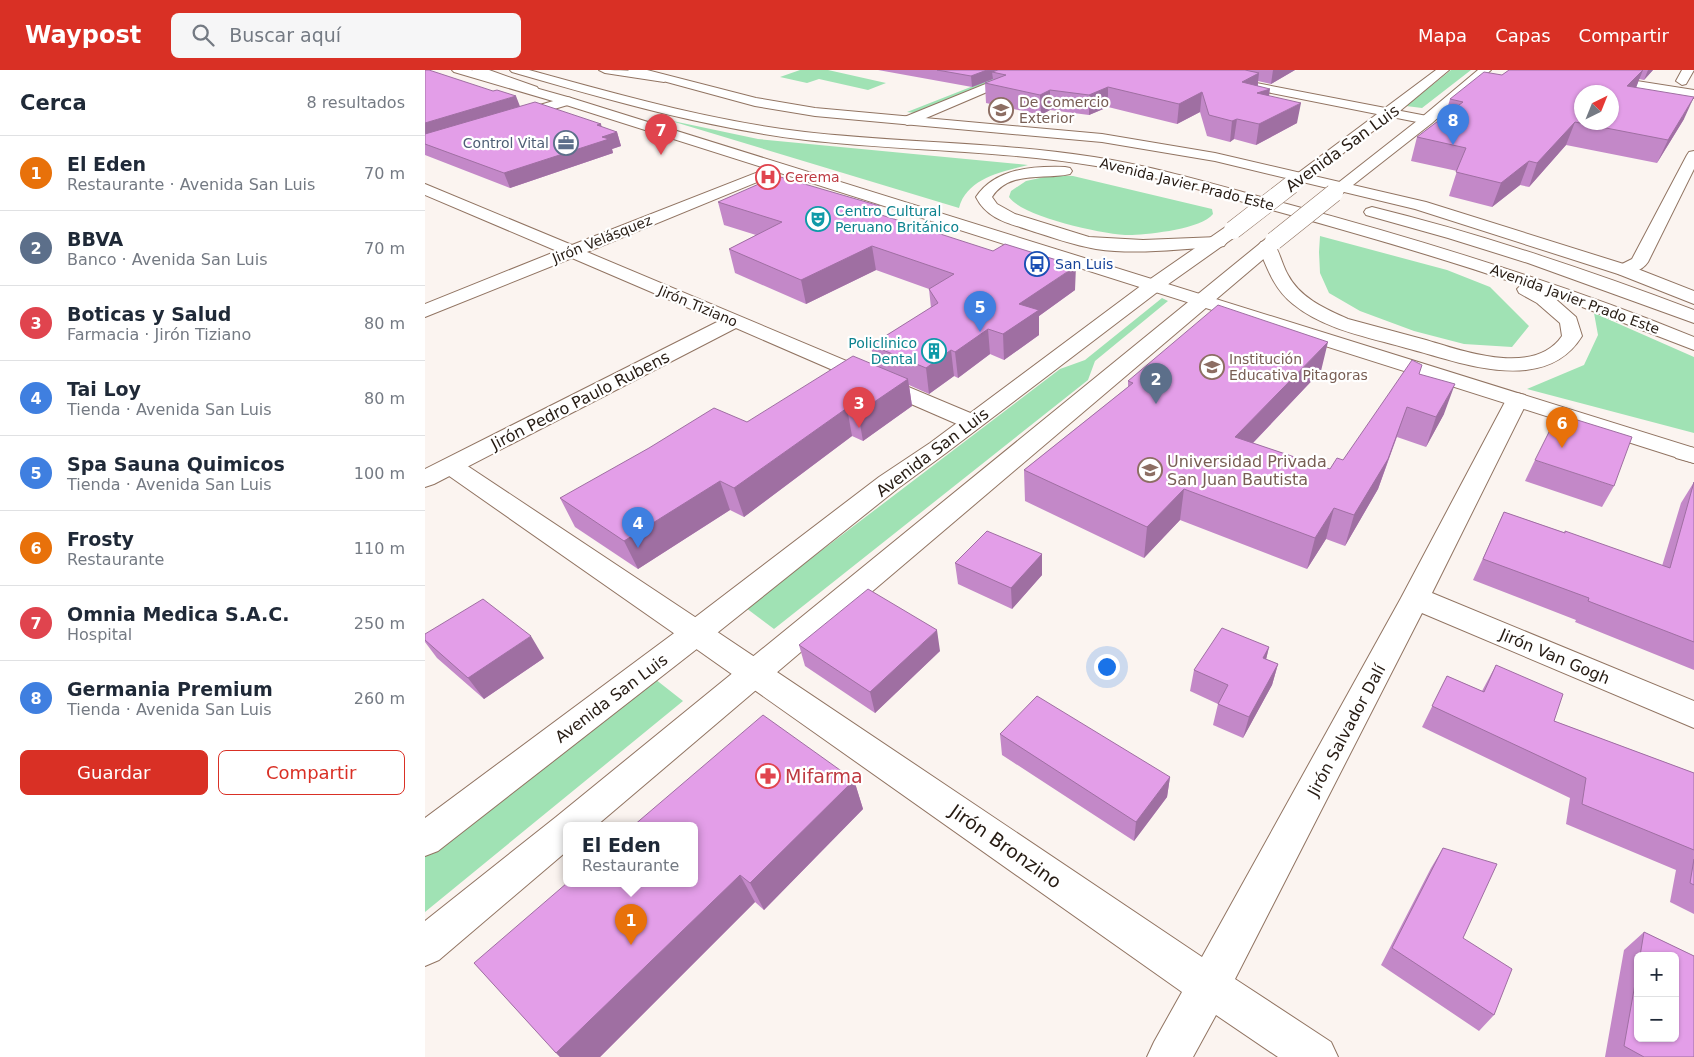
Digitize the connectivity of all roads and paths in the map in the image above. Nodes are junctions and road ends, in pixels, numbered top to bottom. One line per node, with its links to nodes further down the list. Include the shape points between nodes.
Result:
1 (458, 70): 17 (main road)
2 (478, 70): 17 (main road)
3 (516, 70): 27 (main road, Avenida Javier Prado Este, via 629,102 755,128 1064,158)
4 (605, 70): 14 (main road)
5 (634, 70): 14 (main road, Avenida Javier Prado Este)
6 (1004, 70): 20 (main road)
7 (1030, 70): 23 (main road)
8 (1171, 70): 19 (main road)
9 (1443, 70): 19 (main road, Avenida San Luis)
10 (1485, 70): 21 (main road, Avenida San Luis)
11 (1545, 70): 16 (main road)
12 (1609, 70): 15 (main road)
13 (593, 77): 26 (main road, Avenida Javier Prado Este, via 687,104 762,119 831,128 1105,150)
14 (664, 78): 20 (main road, Avenida Javier Prado Este, via 755,102)
15 (1688, 78)
16 (1694, 94)
17 (550, 96): 18 (main road)
18 (567, 101): 22 (main road); 25 (main road)
19 (1390, 112): 21 (main road); 29 (main road, Avenida San Luis)
20 (883, 119): 23 (main road, Avenida Javier Prado Este)
21 (1427, 120): 31 (main road, Avenida San Luis)
22 (501, 121)
23 (907, 121): 29 (main road, Avenida Javier Prado Este, via 1122,140 1215,157)
24 (1694, 155): 38 (main road, via 1639,262)
25 (779, 168): 36 (main road, Jirón Velásquez); 39 (main road)
26 (1215, 173)
27 (1166, 177): 34 (main road, via 1047,171 999,181 984,197 991,208 1011,219 1098,244); 37 (main road, Avenida Javier Prado Este, via 1401,239)
28 (1262, 185): 29 (main road, Avenida Javier Prado Este)
29 (1300, 188): 31 (main road, Avenida Javier Prado Este); 34 (main road, Avenida San Luis, bridge); 43 (main road, Avenida Javier Prado Este, via 1352,207 1538,259)
30 (425, 189): 32 (main road, Jirón Tiziano)
31 (1337, 190): 35 (main road, Avenida San Luis, bridge); 38 (main road, Avenida Javier Prado Este, via 1429,208)
32 (456, 203): 33 (main road); 36 (main road, Jirón Tiziano)
33 (433, 210)
34 (1217, 242): 39 (main road, Avenida San Luis)
35 (1271, 243): 37 (main road, via 1280,279 1291,292 1323,316 1341,323 1491,363 1526,364 1561,350 1573,336 1569,321 1544,299); 41 (main road, Avenida San Luis)
36 (571, 252): 42 (main road, Jirón Velásquez); 44 (main road, Jirón Tiziano)
37 (1487, 267): 45 (main road, Avenida Javier Prado Este, via 1565,292)
38 (1624, 270): 40 (main road, Avenida Javier Prado Este)
39 (1153, 286): 41 (main road); 47 (main road, Avenida San Luis)
40 (1694, 298)
41 (1200, 301): 46 (main road); 53 (main road, Avenida San Luis)
42 (425, 311)
43 (1694, 317)
44 (735, 321): 47 (main road, Jirón Tiziano); 49 (main road, Jirón Pedro Paulo Rubens)
45 (1694, 344)
46 (1517, 400): 48 (main road); 51 (main road, Jirón Salvador Dalí)
47 (972, 422): 52 (main road, Avenida San Luis, via 888,483)
48 (1691, 455)
49 (451, 466): 50 (main road, Jirón Pedro Paulo Rubens); 52 (main road, Jirón Bronzino)
50 (425, 479)
51 (1415, 598): 54 (main road, Jirón Van Gogh); 59 (main road, Jirón Salvador Dalí)
52 (697, 633): 53 (main road, Jirón Bronzino); 57 (main road, Avenida San Luis)
53 (755, 673): 55 (main road, Avenida San Luis); 59 (main road, Jirón Bronzino)
54 (1694, 714)
55 (575, 822)
56 (563, 832): 58 (main road, Avenida San Luis)
57 (425, 839)
58 (425, 946)
59 (1209, 986): 60 (main road, Jirón Salvador Dalí); 61 (main road, Jirón Bronzino)
60 (1169, 1057)
61 (1316, 1057)

